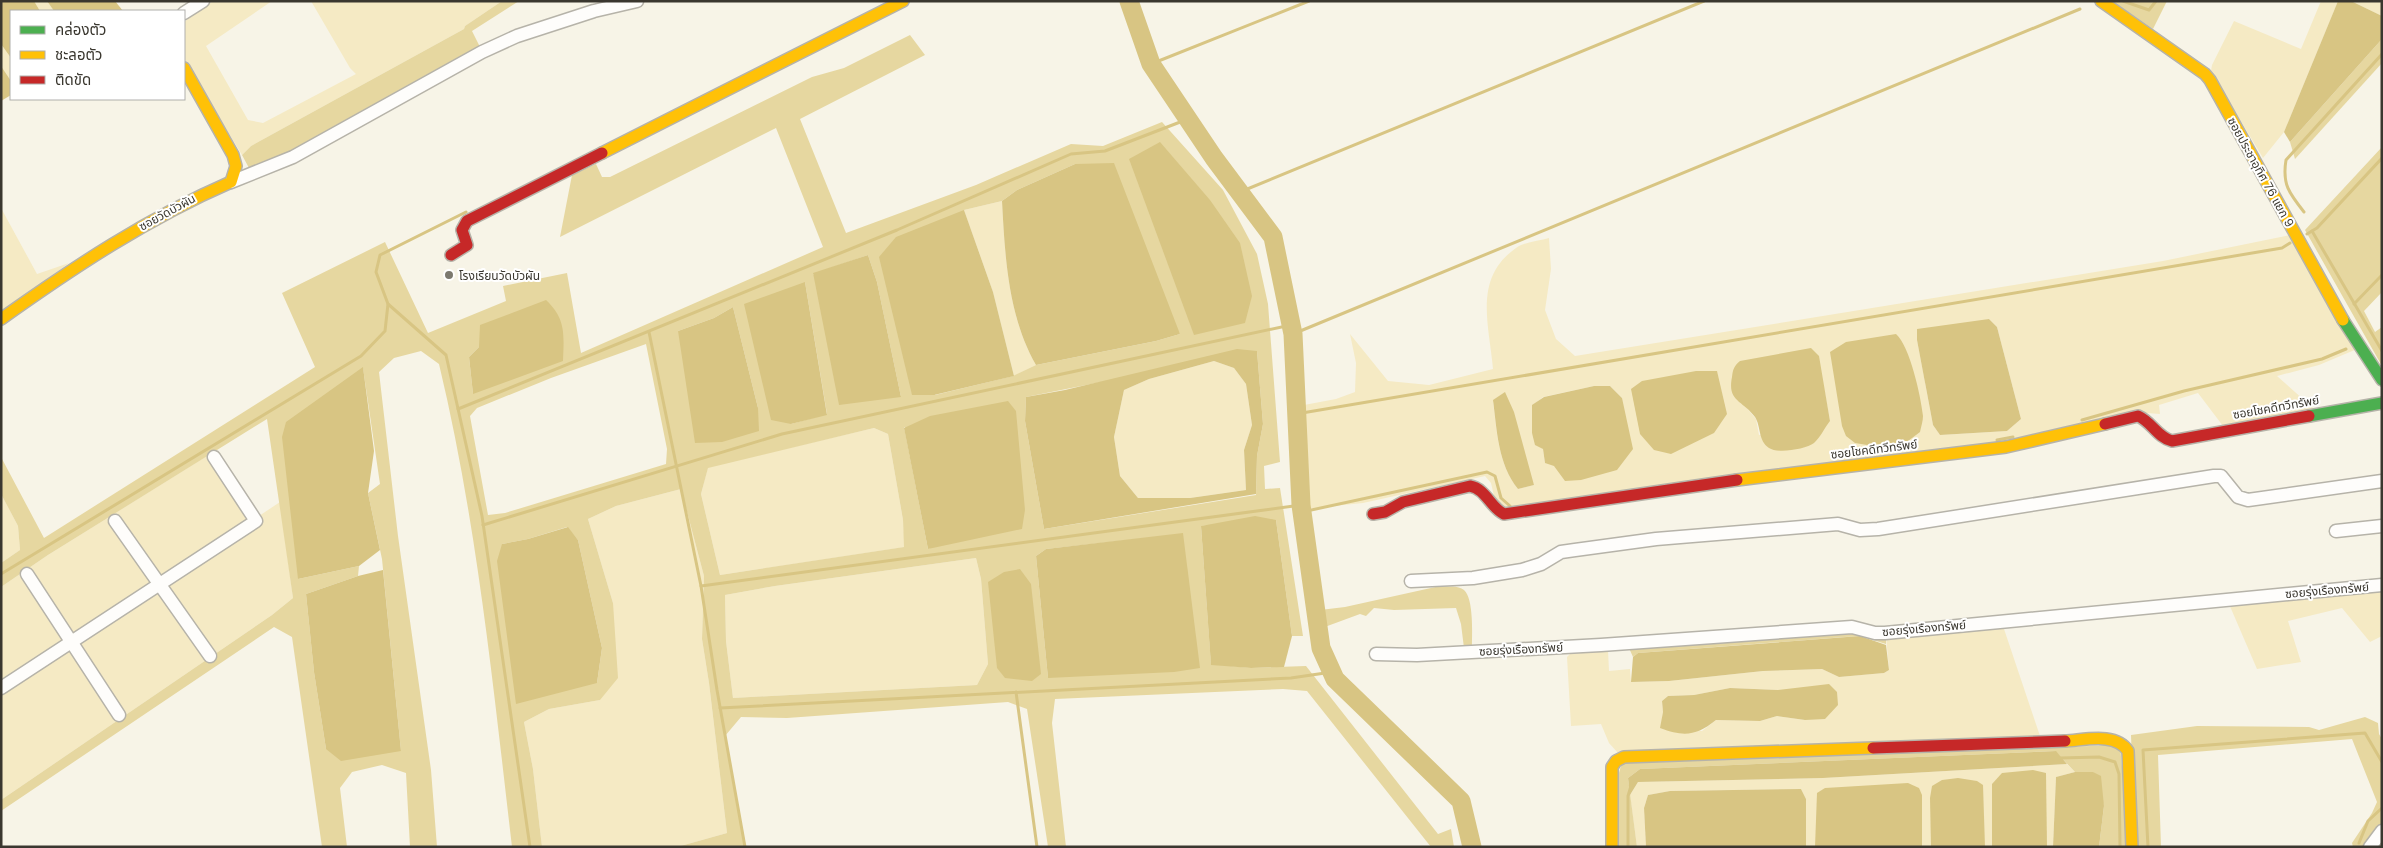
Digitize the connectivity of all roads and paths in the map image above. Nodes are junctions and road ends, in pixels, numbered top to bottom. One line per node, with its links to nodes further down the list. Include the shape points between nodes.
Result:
1 (203, 1): 5 (street)
2 (636, 1): 7 (street, via 517,36 482,52 293,157)
3 (903, 1): 8 (street, via 467,221 462,230 467,245)
4 (2100, 1): 10 (street, ซอยประชาอุทิศ 76 แยก 9, via 2210,80 2351,335)
5 (185, 12)
6 (185, 70): 7 (street, via 233,155 236,166)
7 (230, 182): 9 (street, ซอยวัดบัวผัน, via 171,208)
8 (451, 255)
9 (1, 318)
10 (2382, 380)
11 (2382, 403): 14 (street, ซอยโชคดีทวีทรัพย์, via 2172,441 2158,436 2145,418 2138,416 2006,447 1786,473 1504,514 1493,510 1482,491 1470,486 1403,502 1385,512)
12 (214, 457): 20 (street, via 256,521)
13 (2382, 481): 19 (street, via 2248,500 2238,497 2221,476 2214,476 1878,529 1860,530 1838,524 1656,539 1561,552 1541,564 1522,570 1473,578)
14 (1373, 514)
15 (115, 521): 20 (street)
16 (2382, 526): 17 (street)
17 (2336, 531)
18 (27, 574): 22 (street)
19 (1411, 581)
20 (160, 584): 22 (street); 24 (street)
21 (2382, 585): 23 (street, ซอยรุ่งเรืองทรัพย์, via 1875,633 1852,626 1601,645 1417,655)
22 (71, 642): 25 (street); 26 (street)
23 (1376, 654)
24 (210, 656)
25 (1, 688)
26 (119, 716)
27 (2382, 831): 30 (street)
28 (1612, 847): 29 (street, via 1612,767 1616,760 1624,757 2113,739 2123,743 2128,751)
29 (2132, 847)
30 (2370, 847)

